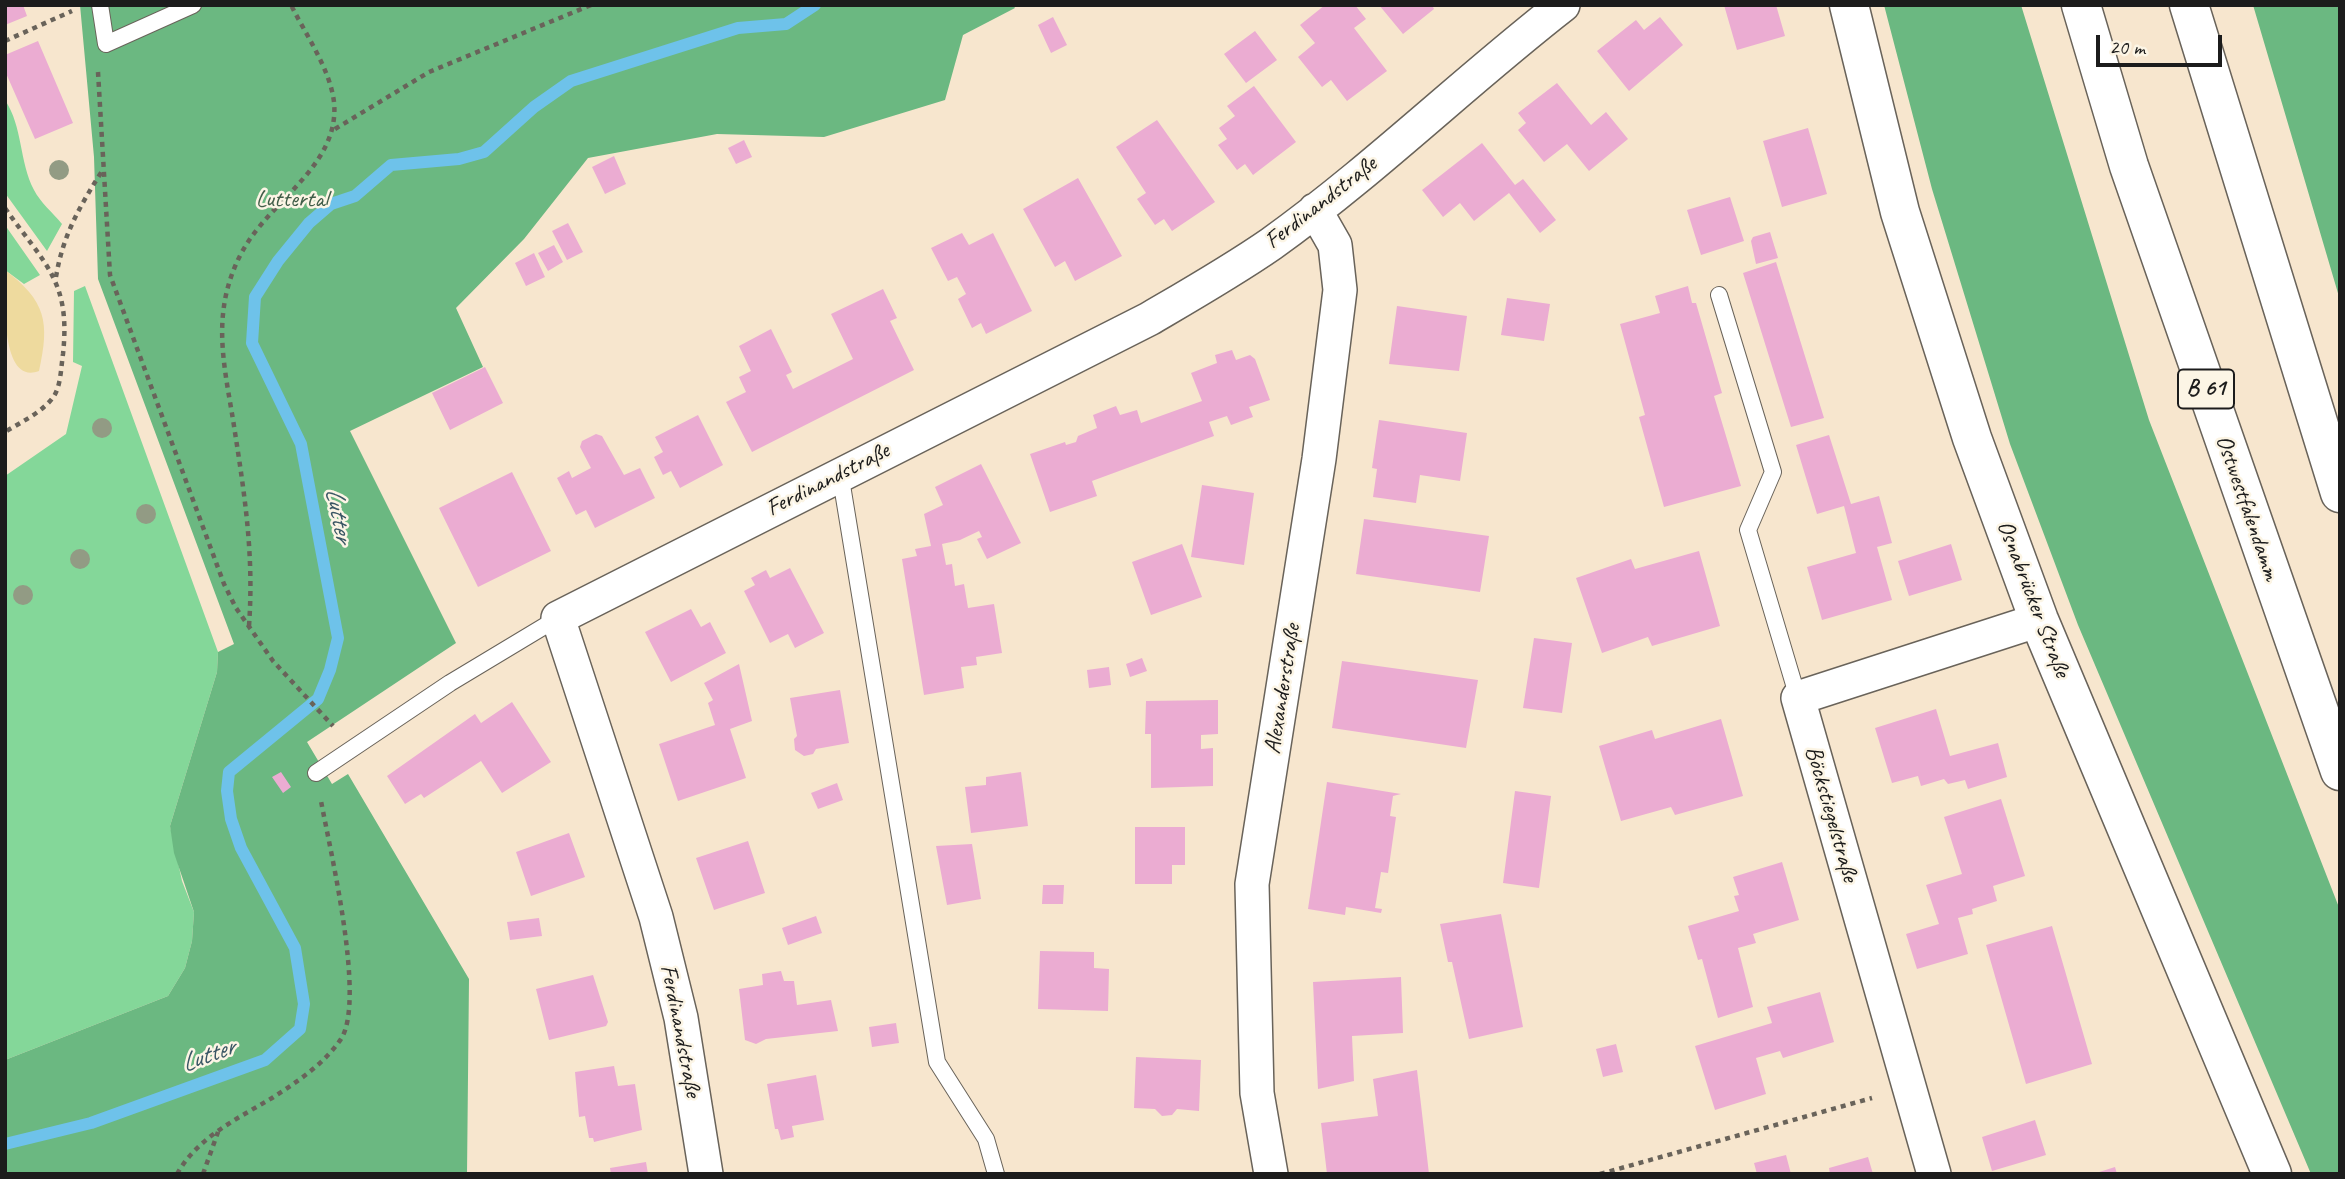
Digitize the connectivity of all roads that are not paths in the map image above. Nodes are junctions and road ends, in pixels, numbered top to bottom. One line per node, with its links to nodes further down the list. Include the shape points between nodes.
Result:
1 (100, 5): 2 (lane, via 106,44)
2 (193, 5)
3 (1563, 5): 7 (street, Ferdinandstraße)
4 (1849, 5): 12 (main road, Osnabrücker Straße, via 1900,212 1972,438)
5 (2081, 5): 14 (main road, Ostwestfalendamm / B 61, via 2129,166)
6 (2189, 5): 10 (main road)
7 (1315, 210): 9 (street, Ferdinandstraße, via 1270,244 1149,319); 18 (street, Alexanderstraße, via 1335,245 1339,290 1319,460 1252,884 1257,1093)
8 (1719, 295): 13 (lane, via 1773,472 1748,530)
9 (840, 473): 11 (street, Ferdinandstraße); 17 (lane, via 937,1062 986,1139)
10 (2340, 493)
11 (558, 618): 15 (lane, via 450,683); 16 (street, Ferdinandstraße, via 656,917 681,1018)
12 (2039, 620): 13 (street); 20 (main road, Osnabrücker Straße)
13 (1798, 698): 19 (street, Böckstiegelstraße)
14 (2340, 771)
15 (316, 773)
16 (706, 1174)
17 (996, 1174)
18 (1271, 1174)
19 (1934, 1174)
20 (2272, 1174)

